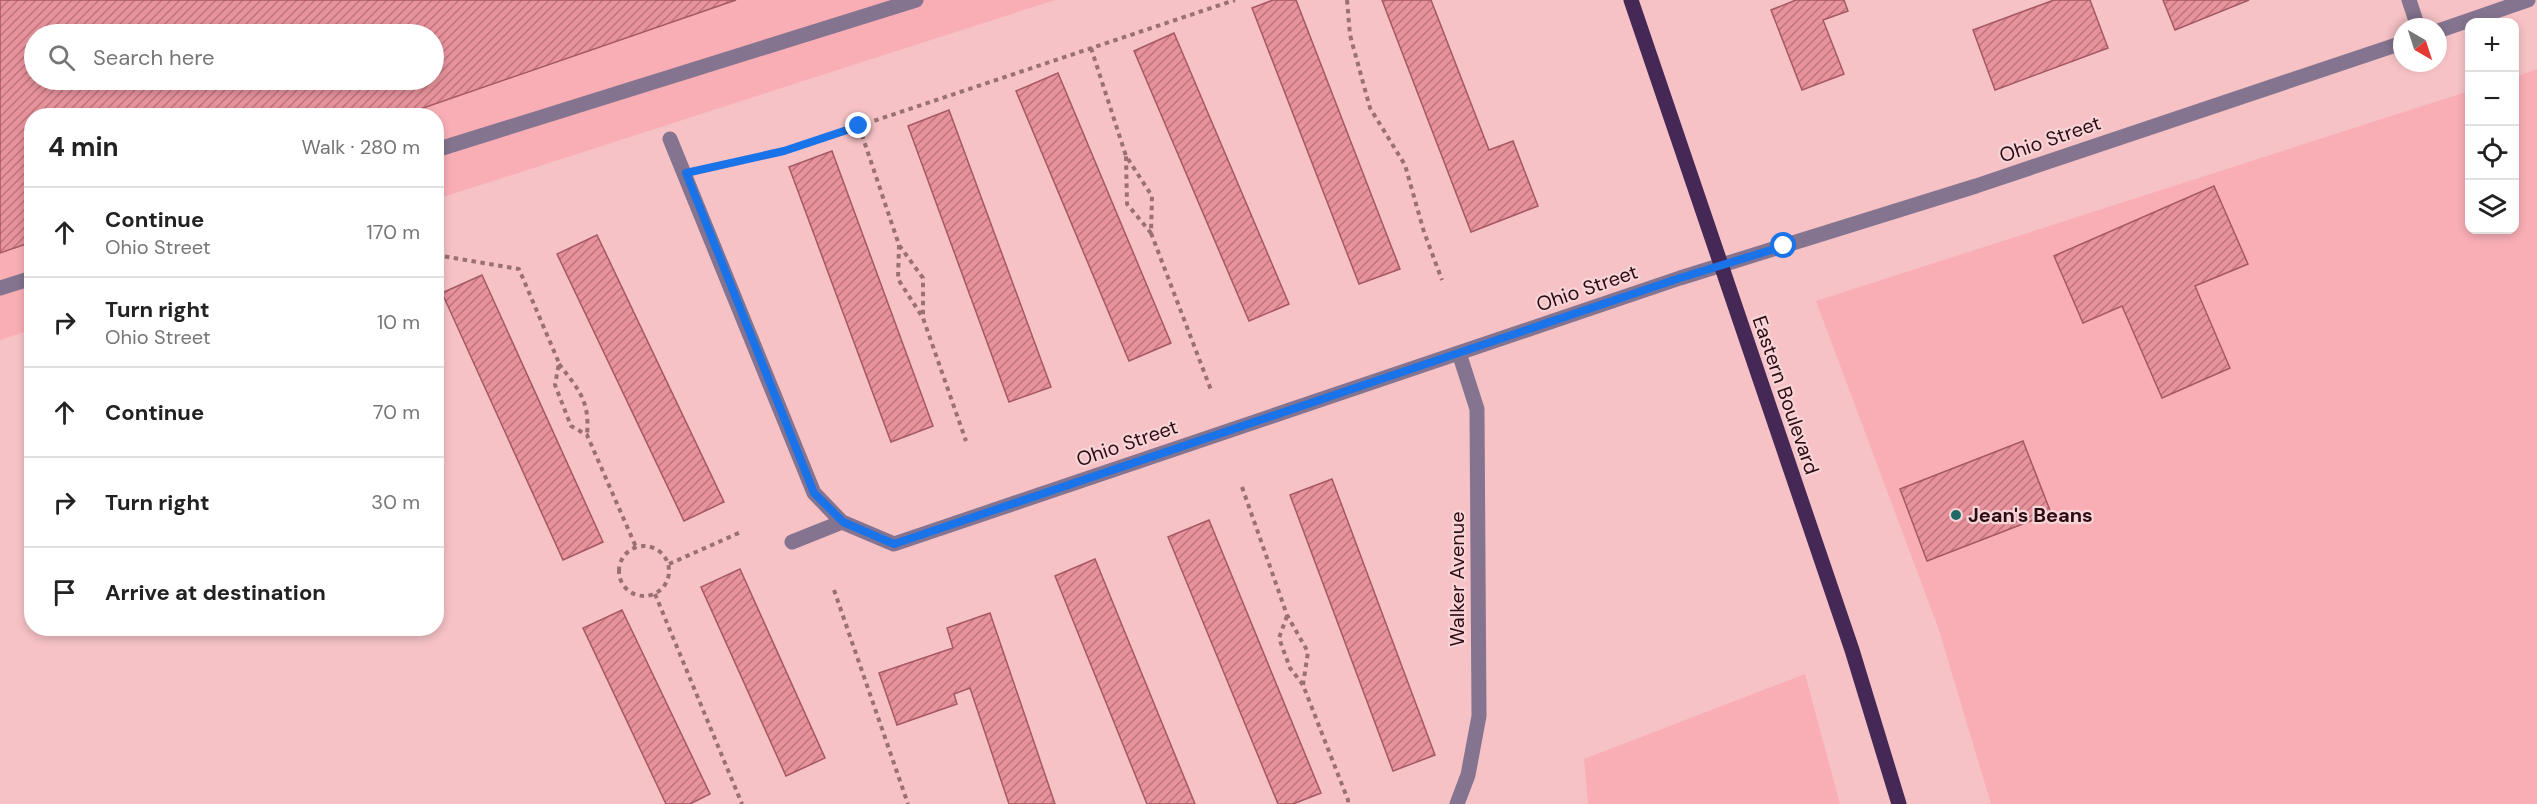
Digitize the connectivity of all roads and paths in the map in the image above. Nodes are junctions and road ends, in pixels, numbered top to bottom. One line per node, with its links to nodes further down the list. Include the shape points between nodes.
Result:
1 (916, 0): 13 (street)
2 (1235, 0): 10 (path)
3 (1347, 0): 21 (path, via 1350,35 1370,108 1405,165)
4 (1631, 0): 19 (main road, Eastern Boulevard)
5 (2409, 0): 7 (street)
6 (2528, 0): 8 (street)
7 (2415, 18)
8 (2447, 28)
9 (2393, 46): 19 (street, Ohio Street, via 1976,186)
10 (1091, 48): 11 (path); 14 (path)
11 (859, 126): 15 (path, via 784,151); 17 (path)
12 (670, 139): 15 (street)
13 (444, 148)
14 (1126, 156): 16 (path, via 1152,196); 16 (path, via 1128,204)
15 (686, 173): 30 (street, via 814,493)
16 (1151, 233): 26 (path)
17 (899, 245): 23 (path, via 898,279); 23 (path, via 923,278)
18 (444, 256): 25 (path, via 519,269)
19 (1720, 266): 24 (street, Ohio Street); 43 (main road, Eastern Boulevard, via 1852,650)
20 (24, 280): 22 (street)
21 (1442, 280)
22 (0, 288)
23 (923, 318): 28 (path)
24 (1459, 353): 30 (street, Ohio Street, via 894,544); 42 (street, Walker Avenue, via 1477,409 1479,717 1468,775)
25 (559, 363): 27 (path, via 580,391 589,415); 27 (path, via 555,385 572,426)
26 (1211, 390)
27 (587, 435): 33 (path)
28 (966, 441)
29 (1242, 487): 37 (path)
30 (843, 522): 32 (street)
31 (741, 532): 34 (path)
32 (792, 542)
33 (636, 547): 34 (path, via 650,546 662,552); 36 (path, via 624,555 618,567 620,581 635,595)
34 (669, 564): 36 (path, via 670,576)
35 (834, 590): 40 (path)
36 (655, 594): 39 (path)
37 (1287, 615): 38 (path, via 1308,652); 38 (path, via 1279,638 1290,668)
38 (1303, 685): 41 (path)
39 (742, 804)
40 (908, 804)
41 (1348, 804)
42 (1457, 804)
43 (1899, 804)

